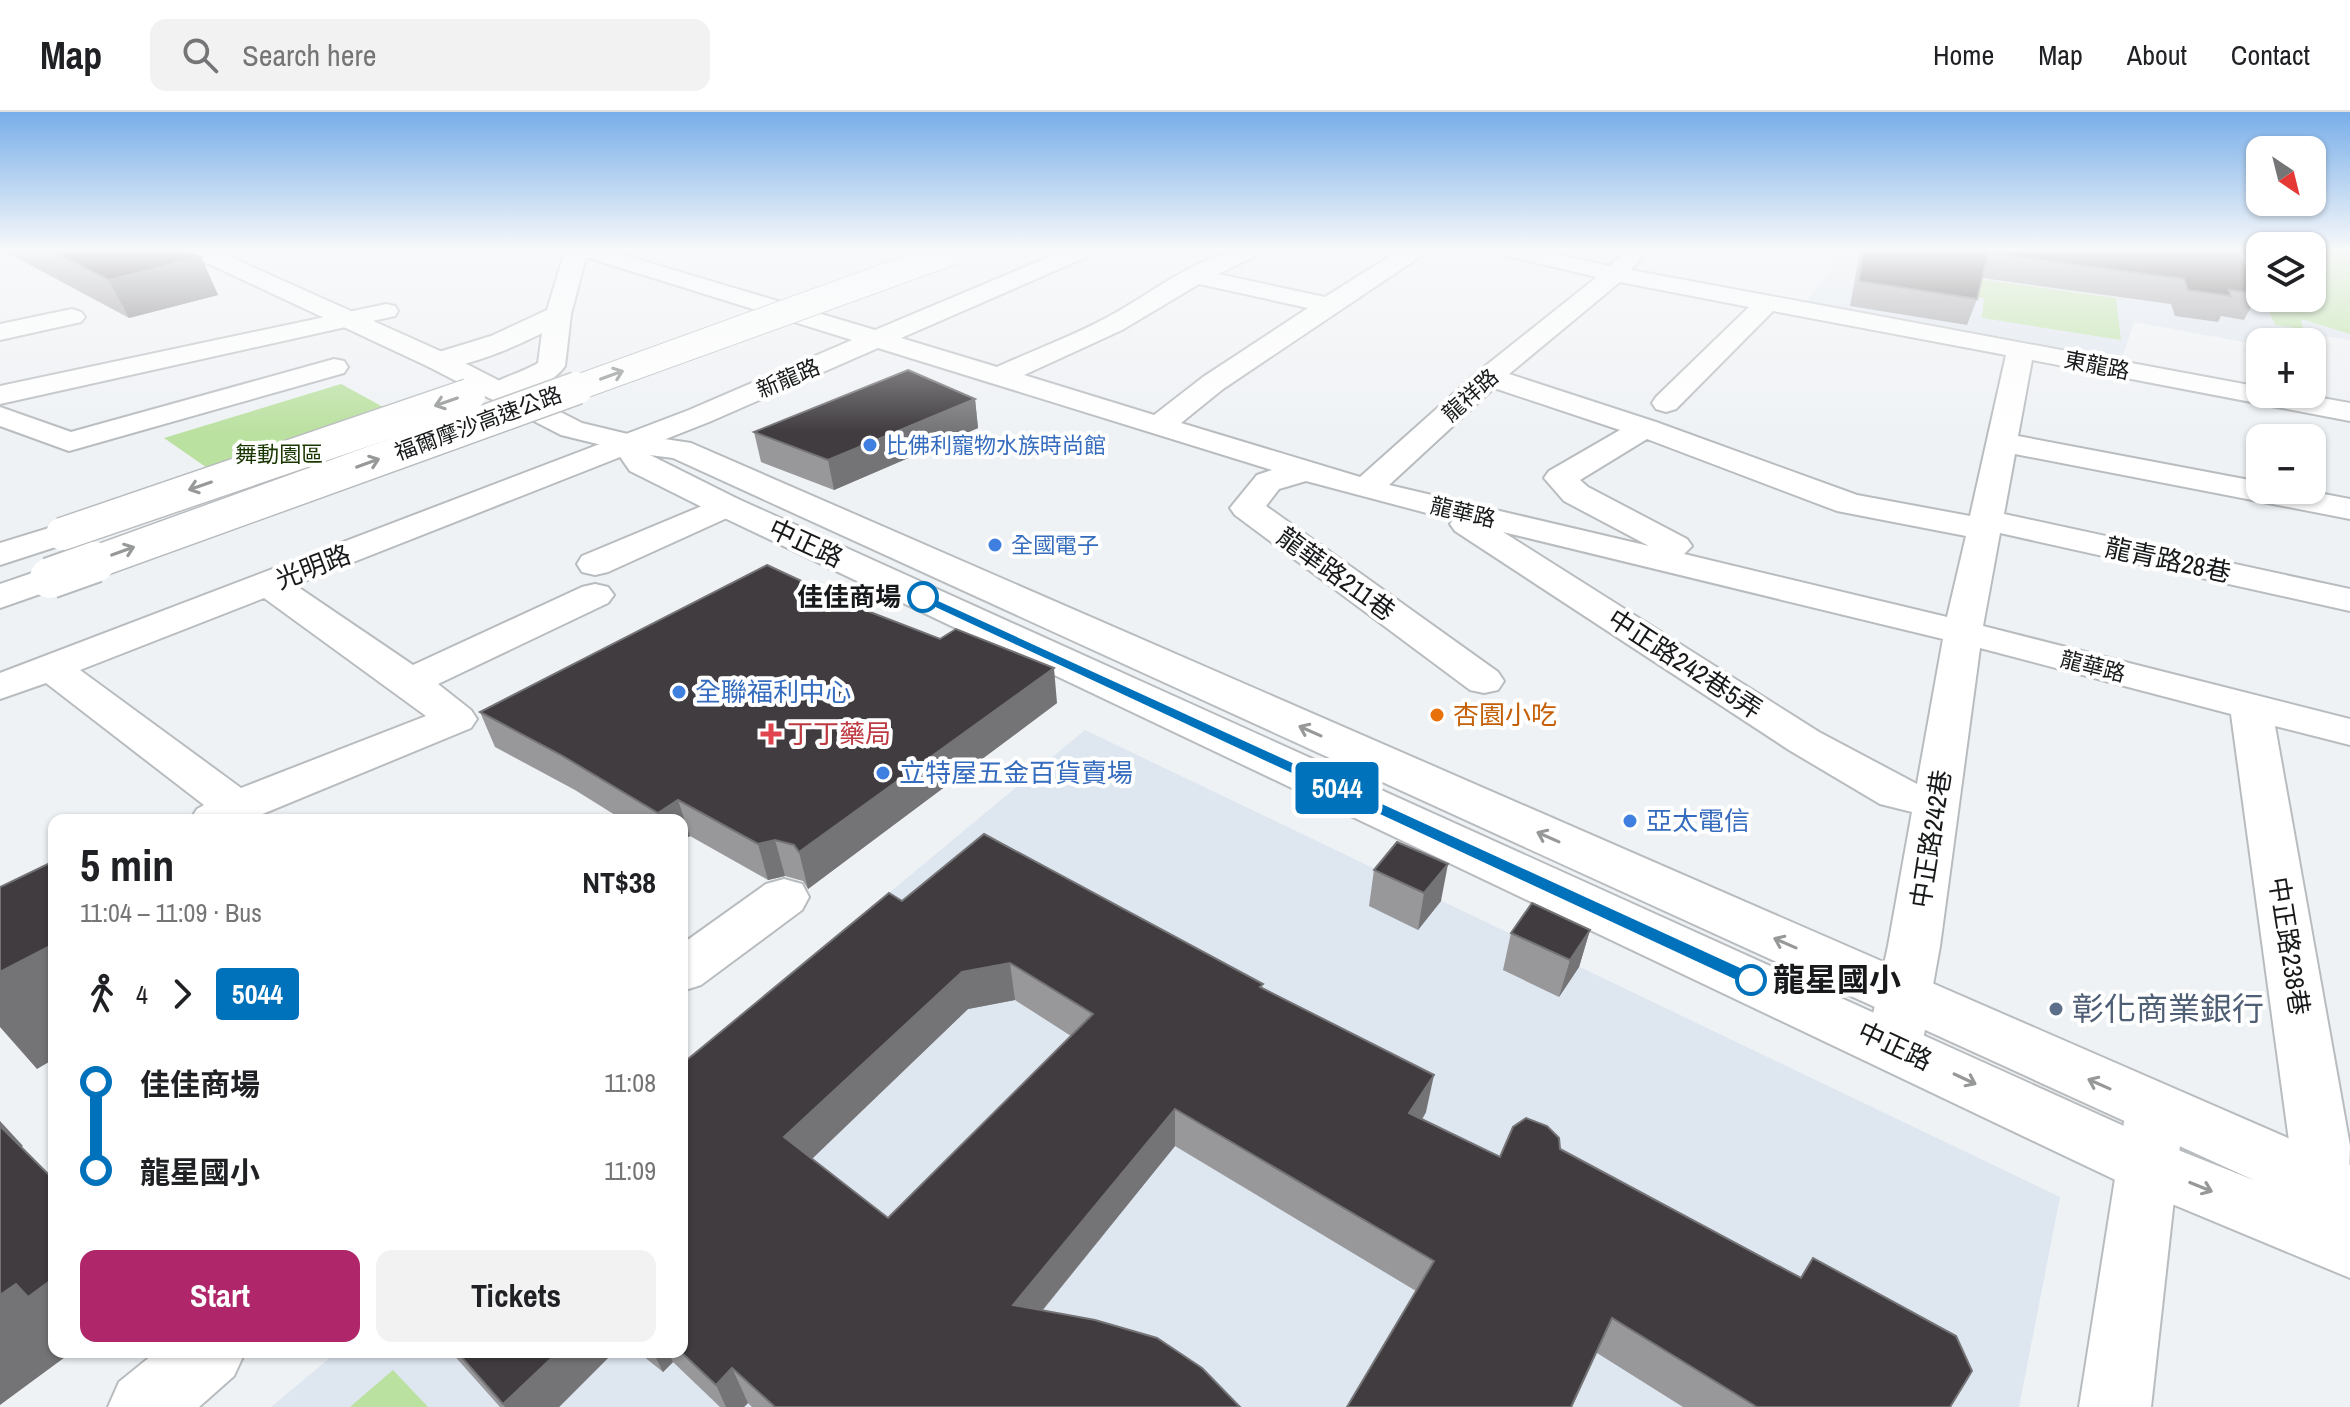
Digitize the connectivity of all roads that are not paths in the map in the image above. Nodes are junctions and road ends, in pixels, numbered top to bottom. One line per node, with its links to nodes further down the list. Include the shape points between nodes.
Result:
1 (356, 311): 13 (main road, 中正路)
2 (360, 311): 13 (main road, 中正路)
3 (714, 311): 17 (main road)
4 (788, 311): 16 (main road, 龍華路)
5 (788, 311): 45 (main road, 福爾摩沙高速公路, one-way to 5, bridge)
6 (942, 311): 16 (main road, 新龍路)
7 (1136, 311): 22 (main road)
8 (1319, 311): 29 (main road)
9 (1569, 311): 23 (main road, 龍祥路)
10 (1759, 311): 27 (main road)
11 (1813, 311): 18 (main road, 東龍路)
12 (558, 314): 19 (main road); 24 (main road, via 551,366)
13 (368, 316): 19 (main road, 中正路); 25 (main road)
14 (72, 317): 15 (main road)
15 (0, 332)
16 (879, 339): 22 (main road, 龍華路); 30 (main road, 新龍路)
17 (622, 343)
18 (2021, 350): 26 (main road, 東龍路); 31 (main road, 中正路242巷)
19 (458, 356): 24 (main road, 中正路)
20 (576, 358): 38 (main road, 福爾摩沙高速公路, one-way to 38, bridge)
21 (334, 367): 28 (main road, via 69,442)
22 (998, 377): 29 (main road, 龍華路)
23 (1489, 377): 27 (main road, 龍青路28巷); 33 (main road, 龍祥路)
24 (515, 385): 30 (main road, 中正路, via 572,429)
25 (0, 395)
26 (2350, 412)
27 (1655, 415): 37 (main road, 龍青路28巷, via 1849,504); 43 (main road, via 1560,478 1576,494)
28 (0, 416)
29 (1158, 426): 32 (main road, 龍華路)
30 (625, 442): 34 (main road, 中正路, via 641,464); 40 (main road, 中正路, via 680,450); 44 (main road, 光明路)
31 (2002, 442): 36 (main road); 37 (main road, 中正路242巷)
32 (1304, 471): 33 (main road, 龍華路); 49 (main road, 龍華路211巷, via 1268,482 1247,508)
33 (1366, 489): 35 (main road, 龍華路)
34 (726, 506): 42 (main road, 中正路); 50 (main road)
35 (1441, 508): 43 (main road, 龍華路); 54 (main road, 中正路242巷5弄, via 1804,741 1896,794)
36 (2350, 509)
37 (1985, 525): 46 (main road, 龍青路28巷); 47 (main road, 中正路242巷)
38 (62, 534): 39 (main road); 41 (main road, 福爾摩沙高速公路)
39 (0, 547)
40 (907, 551): 42 (main road); 58 (main road, 中正路, one-way to 40)
41 (0, 554)
42 (866, 570): 59 (main road, 中正路)
43 (1731, 575): 47 (main road, 龍華路)
44 (268, 584): 48 (main road, 光明路); 50 (main road)
45 (0, 595)
46 (2350, 600)
47 (1963, 632): 52 (main road, 龍華路); 54 (main road, 中正路242巷)
48 (51, 668): 51 (main road, 光明路); 55 (main road)
49 (1484, 681)
50 (410, 682): 55 (main road, via 456,719)
51 (0, 687)
52 (2251, 706): 53 (main road, 龍華路); 61 (main road, 中正路238巷)
53 (2350, 732)
54 (1937, 803): 58 (main road, 中正路242巷)
55 (224, 814)
56 (784, 897): 57 (main road)
57 (688, 967)
58 (1903, 996): 59 (main road, 中正路242巷); 60 (main road, 中正路, one-way to 58)
59 (1894, 1046): 60 (main road, 中正路, one-way to 60)
60 (2150, 1137): 61 (main road, 中正路); 62 (main road, 中正路, one-way to 62); 65 (main road)
61 (2338, 1190)
62 (2350, 1248)
63 (203, 1358): 64 (main road)
64 (144, 1407)
65 (2115, 1407)

